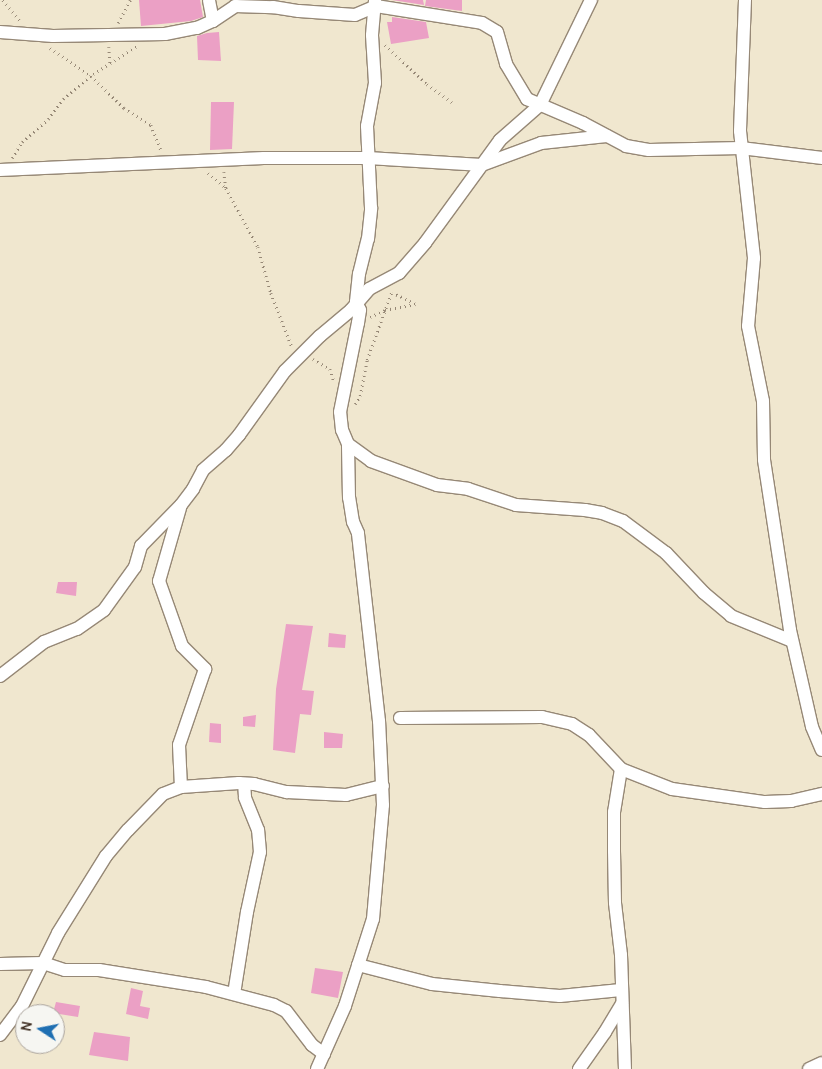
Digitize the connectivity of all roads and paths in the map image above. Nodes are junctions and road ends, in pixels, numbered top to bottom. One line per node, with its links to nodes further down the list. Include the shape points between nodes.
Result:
1 (3, 0): 8 (path)
2 (208, 0): 6 (street)
3 (591, 0): 14 (street)
4 (745, 0): 16 (street)
5 (376, 3): 6 (street, via 355,15 235,6); 10 (street); 14 (street, via 490,26 497,32 506,64 527,99)
6 (213, 21): 9 (street, via 197,28)
7 (0, 32): 8 (street)
8 (29, 34): 9 (street)
9 (151, 35): 12 (path)
10 (372, 40): 13 (path, via 390,47 427,84); 17 (street, via 375,83 367,126)
11 (48, 47): 12 (path)
12 (91, 76): 21 (path, via 124,108 151,125); 23 (path, via 63,99 48,119 22,142)
13 (452, 102)
14 (540, 105): 15 (street); 22 (street, via 500,140)
15 (607, 136): 16 (street, via 626,146 649,150); 22 (street, via 541,143)
16 (741, 148): 18 (street); 36 (street, via 754,258 748,326 763,401 764,460)
17 (368, 158): 19 (street); 22 (street); 28 (street, via 371,208)
18 (822, 158)
19 (223, 160): 20 (street); 24 (path)
20 (194, 161): 21 (street); 24 (path)
21 (168, 162): 23 (street)
22 (482, 165): 25 (street)
23 (2, 169)
24 (226, 188): 31 (path, via 258,247 270,293)
25 (399, 274): 26 (street); 27 (path)
26 (376, 285): 27 (path); 28 (street)
27 (391, 292): 29 (path); 29 (path, via 415,304)
28 (356, 302): 30 (street, via 360,310); 31 (street, via 352,310)
29 (385, 310): 30 (path); 32 (path)
30 (358, 323): 34 (street, via 340,412)
31 (296, 359): 33 (path, via 311,358 330,369); 35 (street, via 226,450 203,470)
32 (367, 360)
33 (336, 388)
34 (348, 444): 36 (street, via 381,465 437,485 468,489 516,505 585,510 623,521 666,553 731,616); 42 (street, via 349,498 360,550)
35 (181, 505): 37 (street, via 141,546 135,567 104,610 77,629 44,642); 43 (street, via 158,581 182,646 204,669 179,745)
36 (792, 641): 39 (street, via 812,727)
37 (0, 676)
38 (400, 718): 40 (street, via 542,717 572,724 589,735)
39 (822, 750)
40 (621, 769): 44 (street, via 672,789 740,799 781,802); 48 (street, via 614,812 614,851)
41 (244, 784): 42 (street, via 287,792 346,795); 43 (street); 49 (street, via 245,797 258,830 260,852)
42 (383, 786): 47 (street, via 372,919)
43 (181, 787): 45 (street, via 163,794 106,856)
44 (822, 794)
45 (43, 963): 46 (street); 49 (street, via 65,970 88,968); 51 (street, via 22,1006)
46 (0, 964)
47 (358, 965): 48 (street, via 432,984 500,991 560,996); 52 (street)
48 (621, 990): 50 (street)
49 (234, 994): 52 (street, via 280,1007 312,1045)
50 (622, 1004): 55 (street); 56 (street)
51 (0, 1035)
52 (324, 1054): 54 (street)
53 (822, 1063): 57 (street)
54 (317, 1069)
55 (579, 1069)
56 (624, 1069)
57 (809, 1069)

